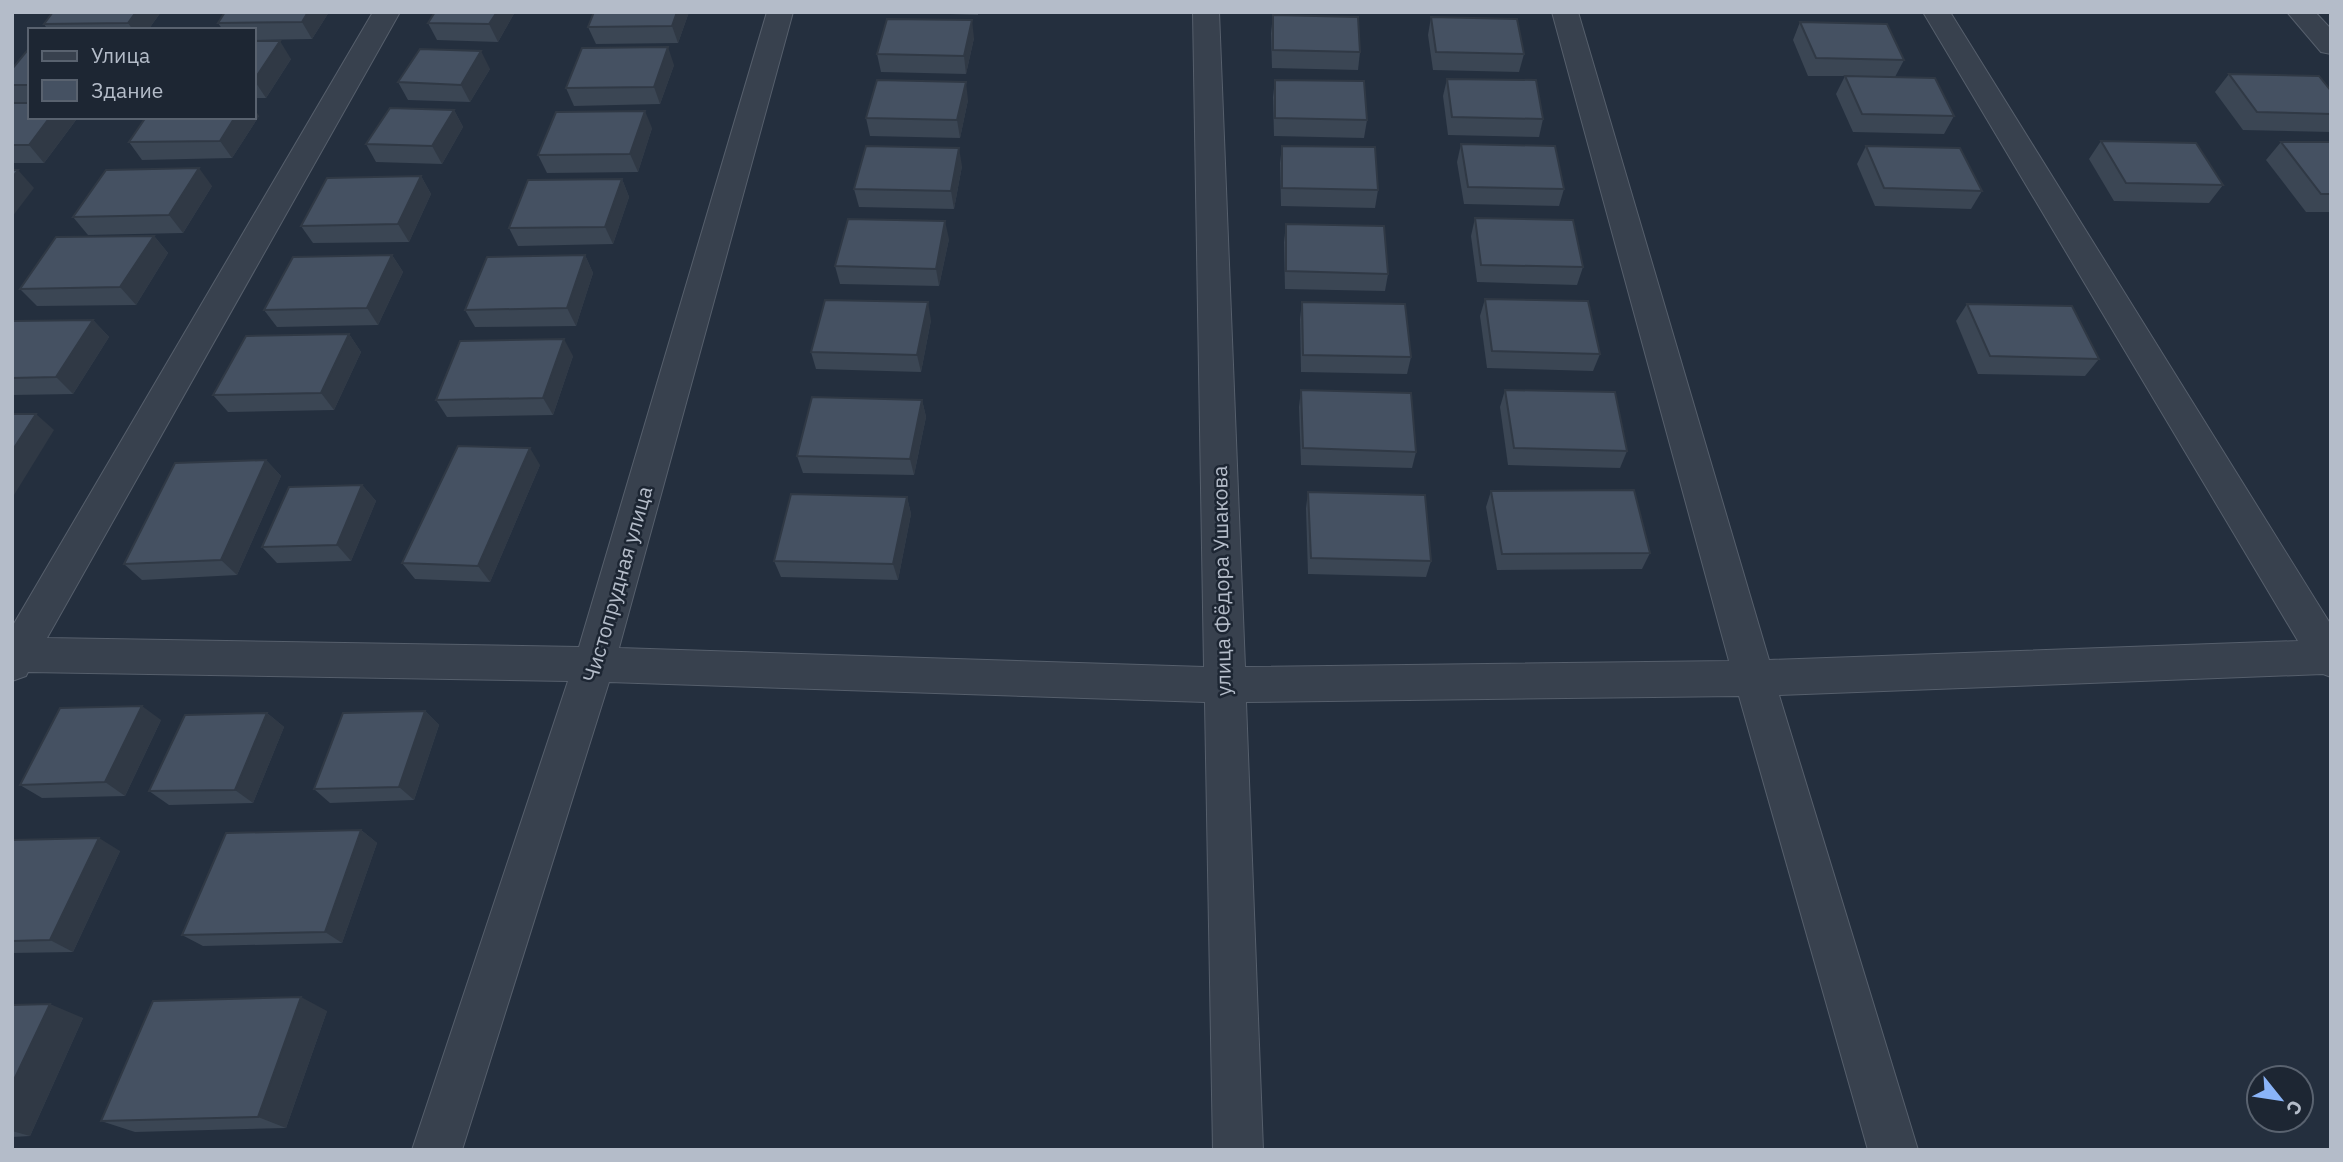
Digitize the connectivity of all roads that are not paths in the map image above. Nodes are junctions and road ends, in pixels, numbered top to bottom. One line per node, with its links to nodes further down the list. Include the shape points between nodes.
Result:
1 (387, 12): 8 (street)
2 (780, 12): 10 (street, Чистопрудная улица)
3 (1206, 12): 12 (street, улица Фёдора Ушакова)
4 (1565, 12): 11 (street)
5 (1936, 12): 9 (street)
6 (2300, 12): 7 (street)
7 (2331, 46)
8 (14, 658): 10 (street)
9 (2330, 658): 11 (street)
10 (594, 664): 12 (street); 13 (street, Чистопрудная улица)
11 (1754, 678): 12 (street); 15 (street)
12 (1223, 685): 14 (street, улица Фёдора Ушакова)
13 (437, 1150)
14 (1238, 1150)
15 (1893, 1150)

